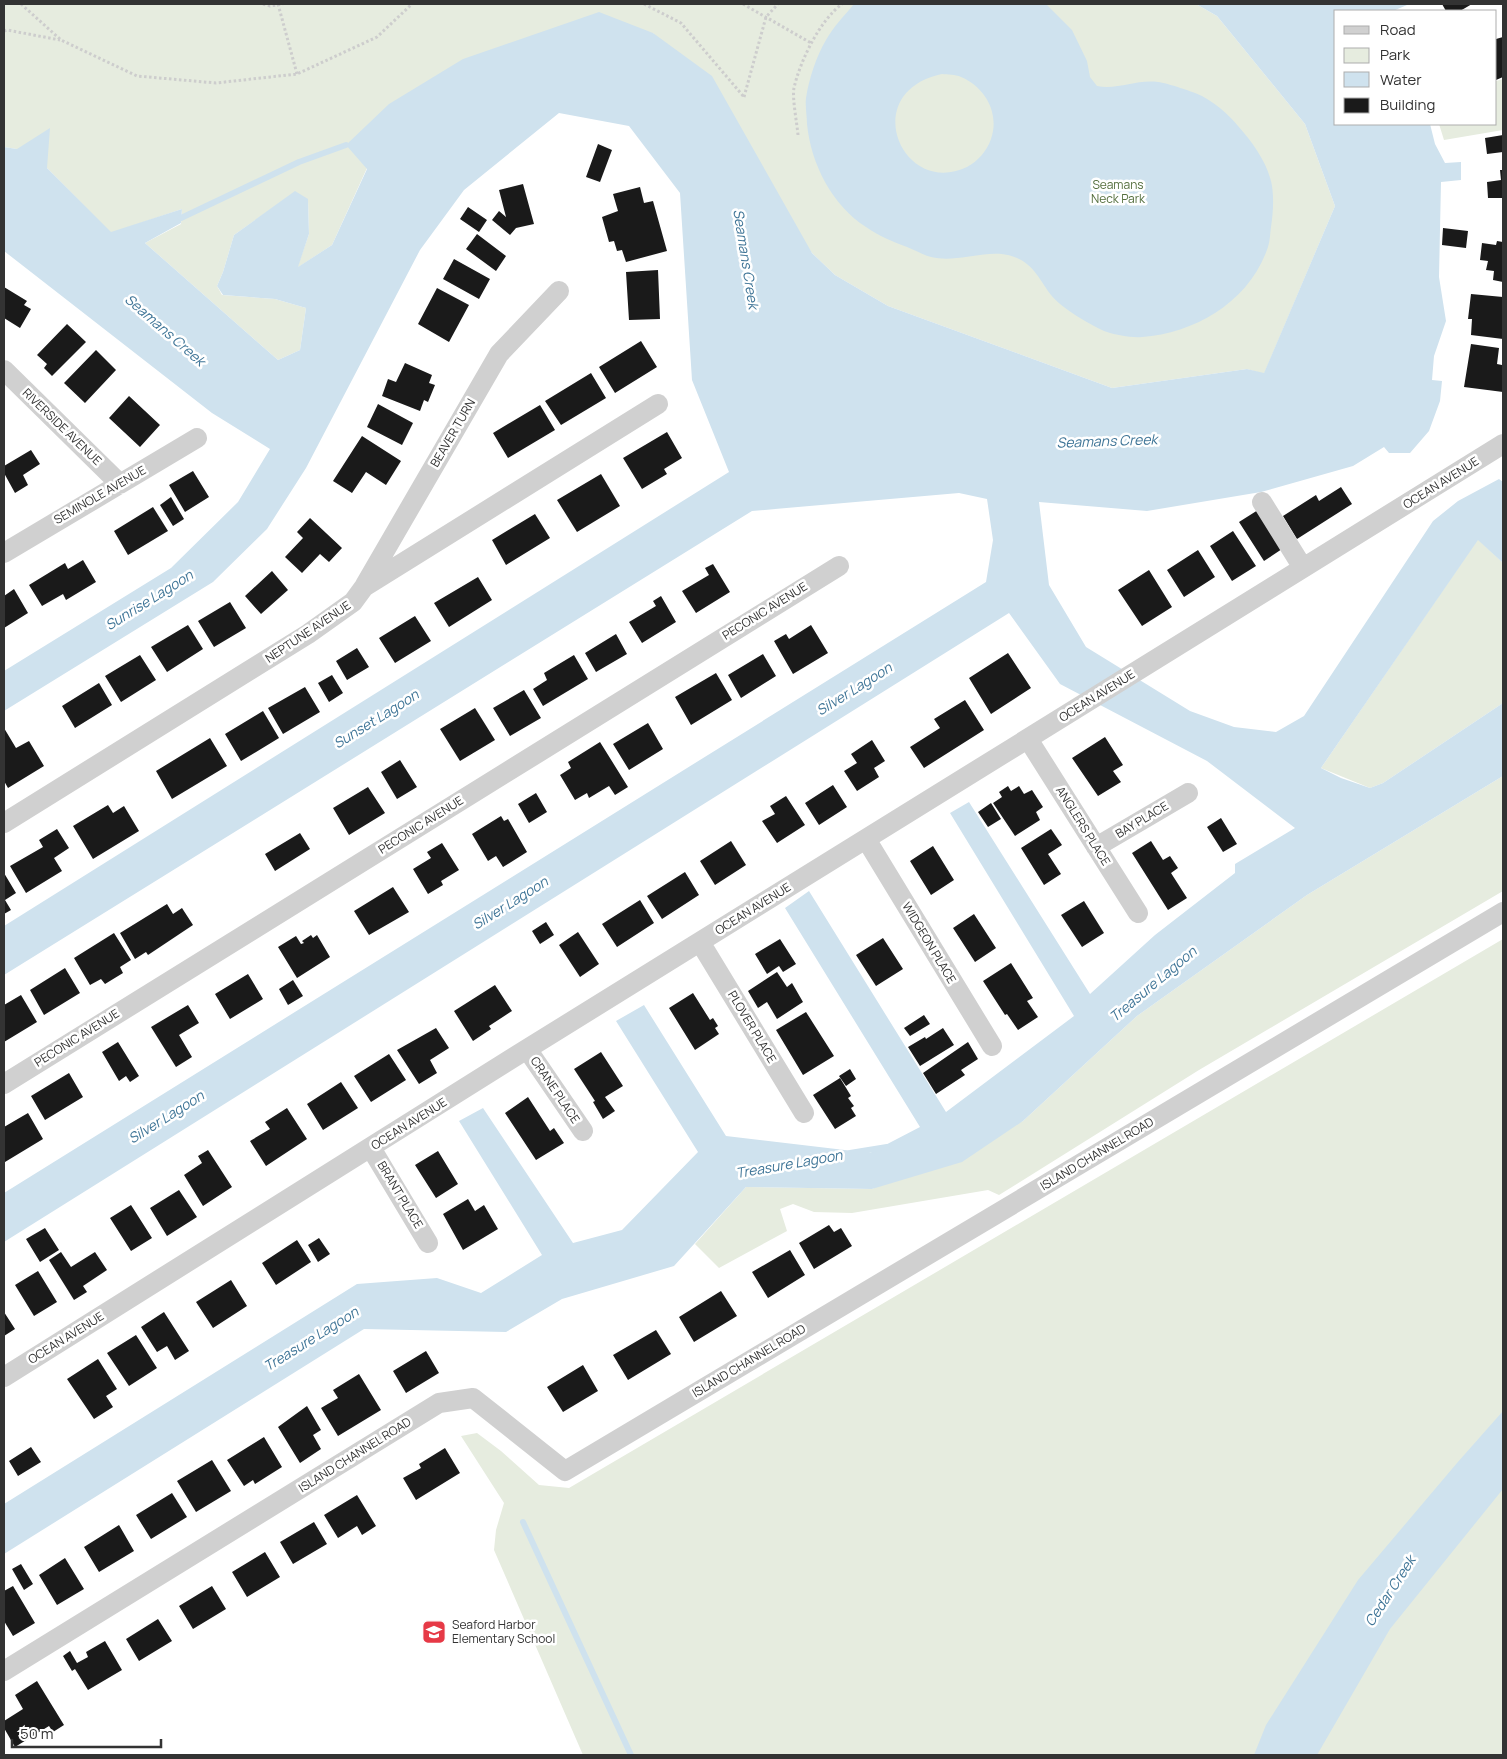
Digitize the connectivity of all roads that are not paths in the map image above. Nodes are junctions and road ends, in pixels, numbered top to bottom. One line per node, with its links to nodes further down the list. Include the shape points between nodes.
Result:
1 (558, 291): 11 (street, BEAVER TURN, via 499,354)
2 (4, 370): 6 (street, RIVERSIDE AVENUE)
3 (658, 404): 11 (street, NEPTUNE AVENUE)
4 (197, 438): 6 (street, SEMINOLE AVENUE)
5 (1503, 444): 10 (street, OCEAN AVENUE)
6 (120, 484): 8 (street, SEMINOLE AVENUE)
7 (1262, 502): 10 (street)
8 (4, 553)
9 (839, 566): 22 (street, PECONIC AVENUE)
10 (1303, 568): 12 (street, OCEAN AVENUE)
11 (364, 587): 14 (street, NEPTUNE AVENUE, via 353,602 308,634)
12 (1028, 739): 15 (street, OCEAN AVENUE); 16 (street, ANGLERS PLACE)
13 (1188, 793): 16 (street, BAY PLACE)
14 (4, 823)
15 (866, 839): 19 (street, OCEAN AVENUE); 20 (street, WIDGEON PLACE)
16 (1096, 847): 18 (street, ANGLERS PLACE)
17 (1503, 912): 28 (street, ISLAND CHANNEL ROAD, via 565,1471 473,1398 439,1403)
18 (1138, 914)
19 (700, 942): 21 (street, OCEAN AVENUE); 23 (street, PLOVER PLACE)
20 (992, 1046)
21 (527, 1049): 24 (street, CRANE PLACE); 25 (street, OCEAN AVENUE)
22 (4, 1084)
23 (804, 1113)
24 (583, 1131)
25 (371, 1148): 26 (street, BRANT PLACE); 27 (street, OCEAN AVENUE)
26 (428, 1243)
27 (4, 1377)
28 (4, 1671)

